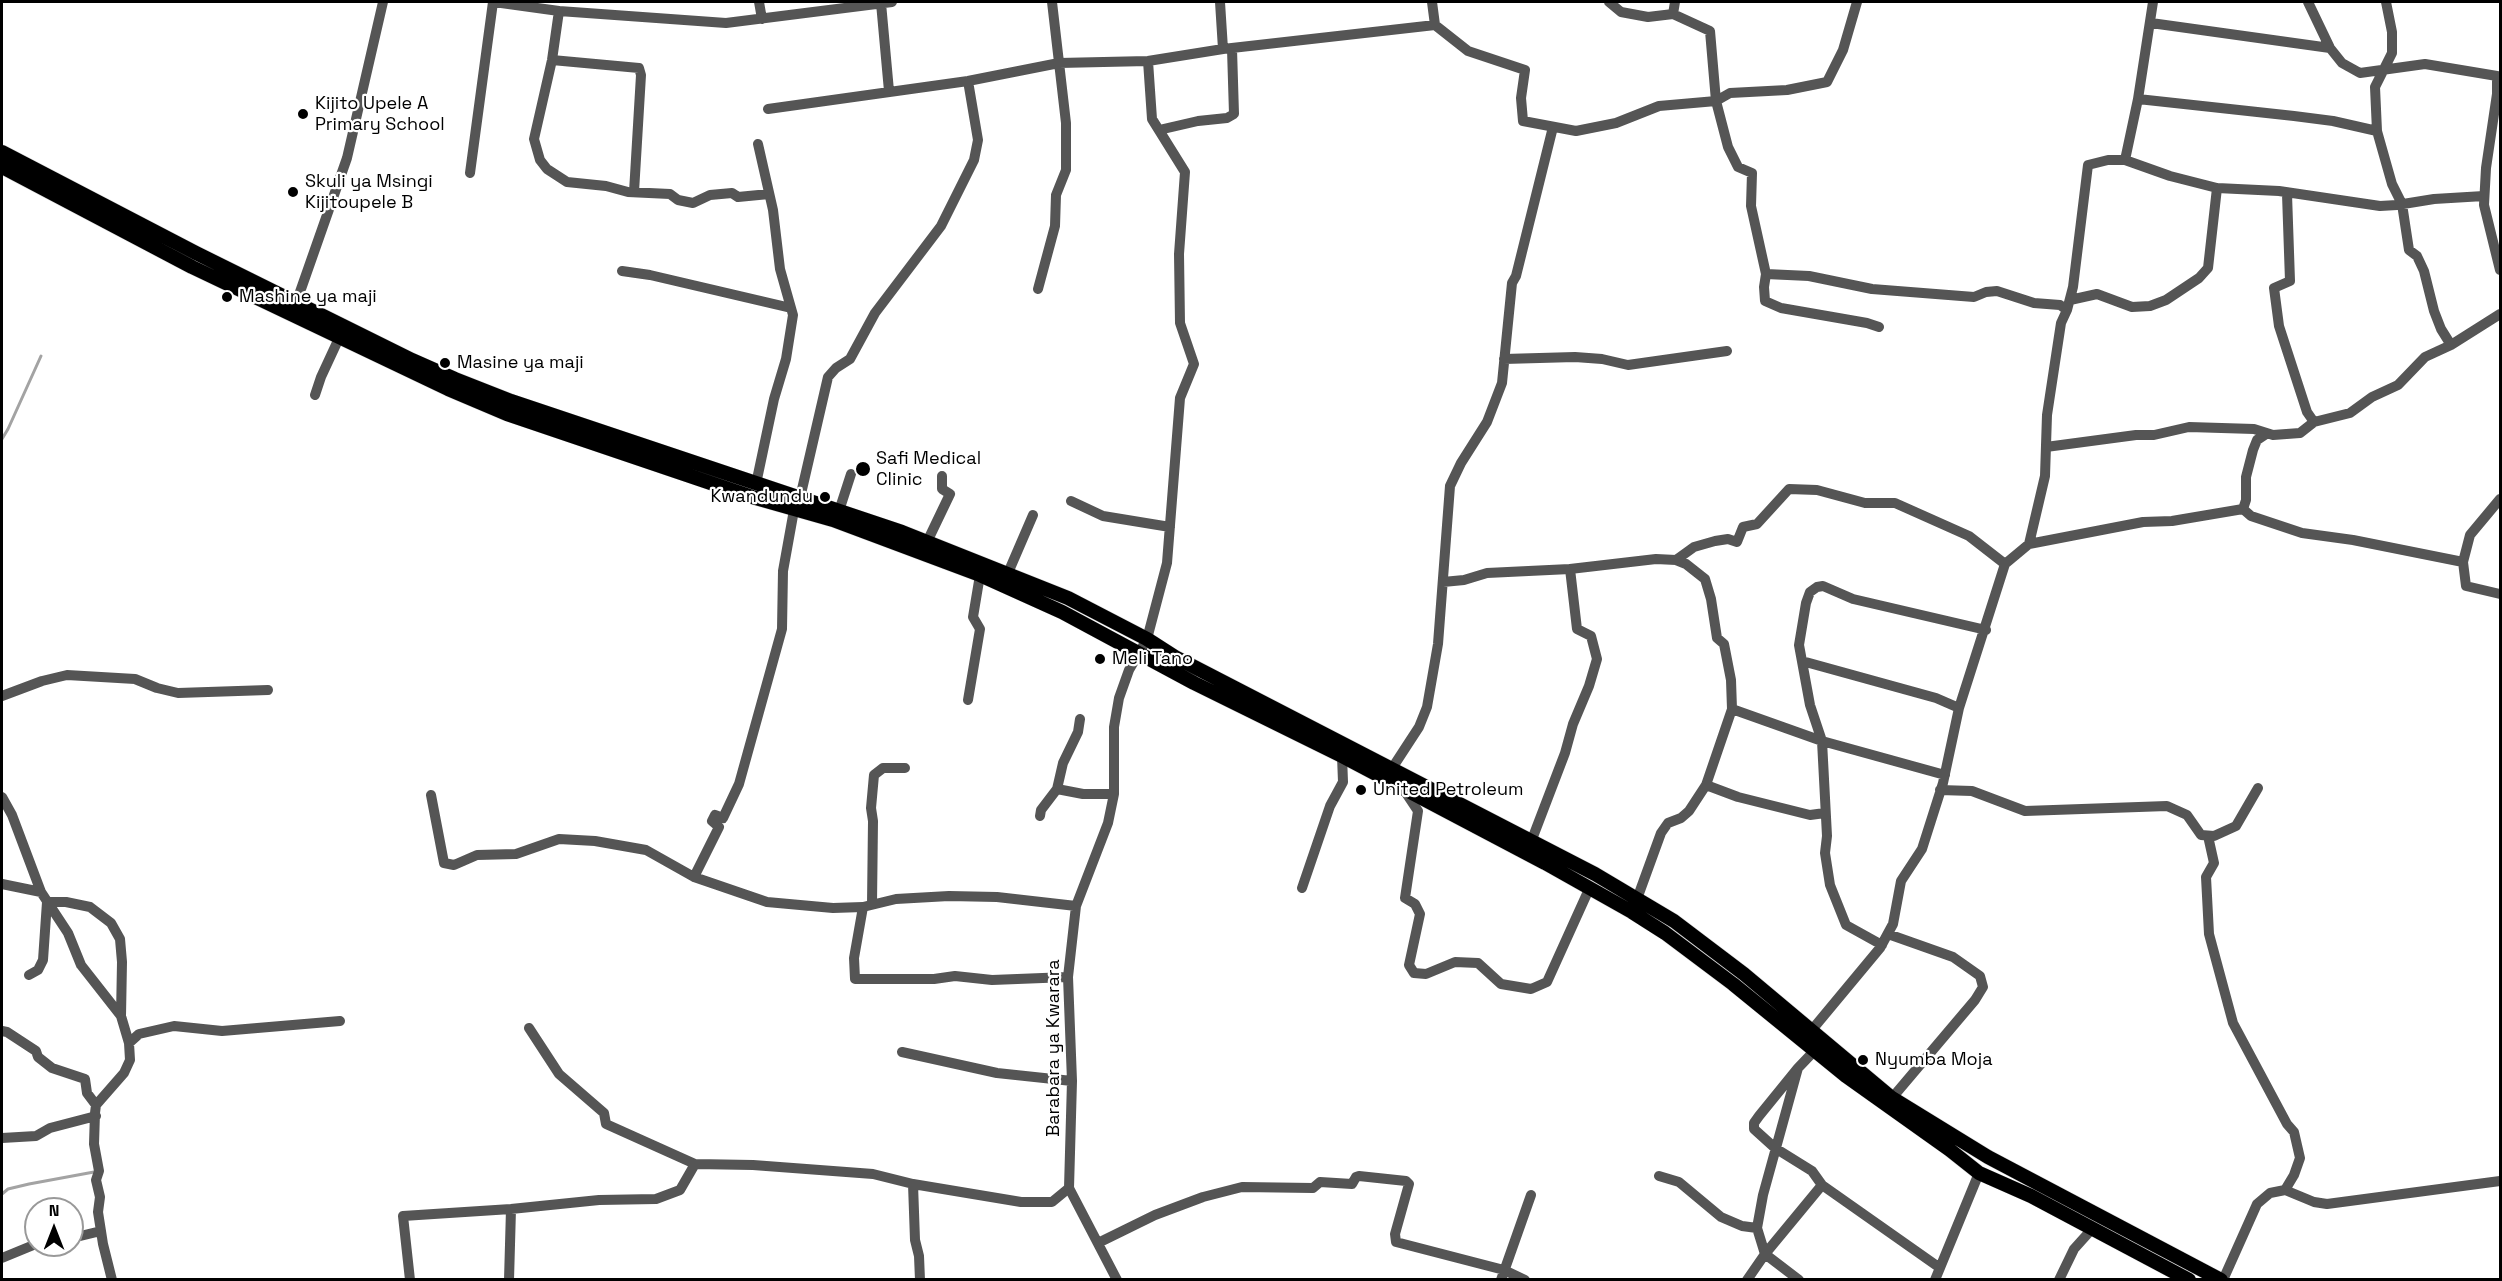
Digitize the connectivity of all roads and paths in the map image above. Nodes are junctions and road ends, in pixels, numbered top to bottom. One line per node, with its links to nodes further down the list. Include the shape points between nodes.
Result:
1 (383, 2): 51 (street, via 347,158)
2 (493, 2): 14 (street); 38 (street)
3 (759, 2): 17 (street)
4 (886, 2): 17 (street); 27 (street)
5 (1052, 2): 24 (street)
6 (1220, 2): 21 (street)
7 (1432, 2): 19 (street)
8 (1609, 2): 16 (street, via 1621,12 1648,17)
9 (1675, 2): 16 (street)
10 (1857, 2): 29 (street, via 1843,50 1827,82 1786,90 1730,93)
11 (2153, 2): 18 (street)
12 (2308, 2): 20 (street)
13 (2386, 2): 25 (street, via 2392,53)
14 (548, 5): 15 (street)
15 (559, 11): 17 (street, via 726,23); 22 (street)
16 (1673, 14): 29 (street, via 1710,31)
17 (762, 19)
18 (2151, 23): 20 (street); 28 (street)
19 (1435, 25): 21 (street); 31 (street, via 1468,51 1525,70 1523,121)
20 (2330, 48): 25 (street, via 2342,63 2360,73)
21 (1227, 49): 23 (street); 32 (street, via 1234,114)
22 (552, 60): 40 (street, via 534,139 540,160 567,182); 40 (street, via 639,68)
23 (1148, 61): 24 (street); 32 (street, Barabara ya Kwarara, via 1152,119)
24 (1059, 63): 26 (street); 48 (street, via 1066,123 1066,170 1056,195 1055,226)
25 (2382, 70): 33 (street, via 2375,87); 43 (street, via 2425,64 2498,76)
26 (968, 81): 27 (street); 67 (street, via 978,140 974,160 941,226 879,308 850,360 828,377)
27 (889, 91): 30 (street)
28 (2138, 99): 33 (street, via 2333,121); 36 (street)
29 (1716, 100): 31 (street, via 1659,106 1616,123 1576,131); 47 (street, via 1733,158 1738,167 1752,173 1751,206)
30 (768, 109)
31 (1553, 127): 57 (street, via 1512,283)
32 (1159, 130): 71 (street, Barabara ya Kwarara, via 1185,172 1179,254 1180,323 1194,364 1180,398)
33 (2378, 131): 44 (street, via 2392,184)
34 (758, 144): 41 (street)
35 (2, 152): 51 (main road)
36 (2125, 160): 39 (street); 49 (street, via 2088,165)
37 (2, 167): 51 (main road, via 192,267)
38 (470, 172)
39 (2217, 188): 42 (street); 49 (street, via 2208,268 2199,278 2150,306 2132,307 2097,294)
40 (634, 192): 41 (street, via 670,194 693,203 710,195)
41 (769, 194): 50 (street, via 780,269)
42 (2287, 194): 44 (street, via 2380,206); 59 (street, via 2290,281 2274,288 2279,326 2307,412)
43 (2484, 196): 44 (street); 45 (street)
44 (2402, 204): 55 (street, via 2409,250 2417,256 2434,311)
45 (2500, 270)
46 (622, 271): 50 (street)
47 (1766, 274): 49 (street, via 1809,276 1872,289 1974,297 1997,291 2034,303); 53 (street, via 1765,301 1781,308)
48 (1038, 289)
49 (2069, 305): 61 (street, via 2061,323)
50 (791, 308): 64 (street, via 786,359)
51 (294, 309): 54 (main road); 64 (main road, via 502,397)
52 (2500, 314): 55 (street)
53 (1879, 327)
54 (340, 336): 58 (street); 67 (main road, via 448,390 507,414)
55 (2451, 345): 59 (street, via 2425,357 2398,385 2350,413)
56 (1727, 351): 57 (street, via 1628,365 1575,357)
57 (1504, 359): 80 (street, via 1502,383 1487,422 1450,486)
58 (315, 395)
59 (2314, 422): 60 (street, via 2300,433)
60 (2266, 434): 61 (street, via 2254,429 2189,427 2154,435); 68 (street, via 2257,440 2253,450)
61 (2046, 447): 73 (street, via 2045,476)
62 (851, 474): 69 (street)
63 (942, 476): 72 (street, via 942,489 950,494)
64 (756, 483): 67 (main road)
65 (2500, 499): 75 (street, via 2470,535)
66 (1071, 501): 71 (street, via 1103,516)
67 (797, 504): 69 (main road); 79 (main road); 110 (street, via 783,571 782,629 739,784 723,818 715,815 712,821 719,827)
68 (2242, 509): 73 (street, via 2143,522); 75 (street, via 2251,516 2302,533)
69 (839, 511): 72 (main road)
70 (1033, 515): 78 (street)
71 (1170, 527): 84 (street, Barabara ya Kwarara, via 1167,562)
72 (927, 542): 78 (main road)
73 (2029, 544): 76 (street)
74 (1676, 560): 76 (street, via 1694,547 1728,539 1737,542 1743,527 1757,524 1789,489 1817,490 1865,503 1895,503 1969,536); 77 (street); 91 (street, via 1705,579 1717,638 1724,644)
75 (2463, 562): 82 (street, via 2466,586)
76 (2005, 564): 83 (street)
77 (1570, 568): 80 (street, via 1487,573); 109 (street, via 1577,629 1591,636 1597,659)
78 (1008, 573): 81 (main road)
79 (980, 575): 81 (main road); 89 (street, via 973,617 980,629)
80 (1443, 582): 96 (street, via 1427,707 1419,727)
81 (1038, 593): 84 (main road, via 1068,598); 85 (main road, via 1062,612)
82 (2500, 594)
83 (1986, 630): 86 (street, via 1817,587 1810,592 1800,628 1798,645); 90 (street)
84 (1147, 639): 85 (street, Barabara ya Kwarara); 96 (main road)
85 (1138, 654): 94 (main road); 103 (street, Barabara ya Kwarara, via 1119,698 1114,727)
86 (1802, 661): 90 (street); 93 (street)
87 (268, 690): 88 (street, via 178,693 135,679 67,675)
88 (2, 696)
89 (968, 700)
90 (1959, 708): 97 (street)
91 (1732, 709): 93 (street); 98 (street)
92 (1080, 719): 100 (street)
93 (1822, 741): 97 (street); 106 (street)
94 (1342, 756): 96 (main road); 113 (street, via 1343,783 1330,806)
95 (905, 768): 117 (street, via 882,768 874,775)
96 (1388, 774): 101 (main road); 109 (main road)
97 (1945, 776): 102 (street)
98 (1706, 785): 106 (street, via 1810,815); 115 (street, via 1689,811 1668,823 1661,833)
99 (2258, 788): 108 (street, via 2235,826)
100 (1057, 789): 103 (street); 107 (street)
101 (1404, 790): 112 (main road); 112 (street, via 1419,811 1405,897 1420,914 1409,965 1414,973 1426,974 1455,962 1478,963 1502,984 1531,989 1547,982)
102 (1940, 790): 108 (street, via 1972,792 2025,811 2167,807 2187,815 2201,835); 119 (street, via 1922,849 1901,881)
103 (1114, 794): 118 (street, Barabara ya Kwarara, via 1108,823)
104 (431, 795): 110 (street, via 444,863 454,865 477,855 516,854 559,839 595,841 646,850)
105 (2, 797): 114 (street)
106 (1825, 813): 120 (street, via 1825,852 1830,885 1840,912 1852,930)
107 (1040, 816)
108 (2208, 836): 144 (street, via 2214,863 2206,877 2209,934 2233,1023 2294,1132 2300,1158)
109 (1531, 842): 115 (main road)
110 (694, 877): 117 (street, via 767,902 833,908)
111 (2, 884): 114 (street)
112 (1590, 887): 129 (main road, via 1665,933)
113 (1302, 888)
114 (42, 892): 116 (street)
115 (1637, 899): 126 (main road, via 1674,921)
116 (47, 902): 121 (street, via 43,960 38,970); 123 (street, via 68,933 81,965); 123 (street, via 90,907 111,922 120,939)
117 (868, 905): 118 (street, via 949,896); 122 (street, via 854,958 855,979)
118 (1076, 906): 122 (street, Barabara ya Kwarara)
119 (1888, 934): 120 (street); 133 (street, via 1953,957 1980,976 1983,987)
120 (1882, 945): 126 (street)
121 (29, 975)
122 (1068, 977): 132 (street, Barabara ya Kwarara)
123 (121, 1016): 128 (street)
124 (340, 1021): 128 (street, via 222,1031 174,1026 140,1034)
125 (529, 1028): 137 (street, via 559,1074 604,1113 606,1124)
126 (1811, 1030): 129 (main road)
127 (2, 1031): 134 (street, via 36,1051 52,1068 85,1079)
128 (129, 1043): 134 (street, via 130,1060 124,1073)
129 (1819, 1046): 131 (street); 133 (main road); 138 (main road, via 1846,1076)
130 (902, 1052): 132 (street, via 997,1073)
131 (1798, 1068): 136 (street); 136 (street, via 1754,1123 1754,1129)
132 (1072, 1081): 143 (street, Barabara ya Kwarara)
133 (1892, 1098): 168 (main road, via 1956,1139)
134 (96, 1111): 135 (street, via 36,1136); 149 (street, via 94,1144)
135 (2, 1138)
136 (1775, 1148): 142 (street, via 1812,1171); 147 (street)
137 (694, 1164): 141 (street, via 873,1174); 146 (street, via 680,1190 656,1199)
138 (1979, 1173): 148 (main road); 155 (street)
139 (1659, 1176): 147 (street, via 1679,1182 1720,1217)
140 (2500, 1181): 144 (street, via 2327,1204)
141 (913, 1184): 143 (street, via 1021,1202 1052,1202); 160 (street)
142 (1822, 1185): 153 (street); 155 (street)
143 (1070, 1188): 151 (street, Barabara ya Kwarara)
144 (2285, 1190): 168 (street, via 2270,1193 2257,1204)
145 (1531, 1195): 156 (street)
146 (511, 1209): 158 (street, via 403,1216); 159 (street)
147 (1757, 1228): 153 (street)
148 (2092, 1229): 166 (street, via 2074,1249); 167 (main road)
149 (101, 1231): 150 (street); 157 (street)
150 (84, 1235)
151 (1098, 1243): 156 (street, via 1203,1197 1242,1187 1352,1184 1359,1176 1409,1184 1396,1242); 161 (street, Barabara ya Kwarara)
152 (24, 1249): 154 (street)
153 (1765, 1254): 163 (street); 164 (street)
154 (2, 1258)
155 (1940, 1268): 165 (street)
156 (1502, 1275): 162 (street)
157 (112, 1280)
158 (410, 1280)
159 (509, 1280)
160 (920, 1280)
161 (1117, 1280)
162 (1525, 1280)
163 (1747, 1280)
164 (1799, 1280)
165 (1935, 1280)
166 (2059, 1280)
167 (2189, 1280)
168 (2222, 1280)

